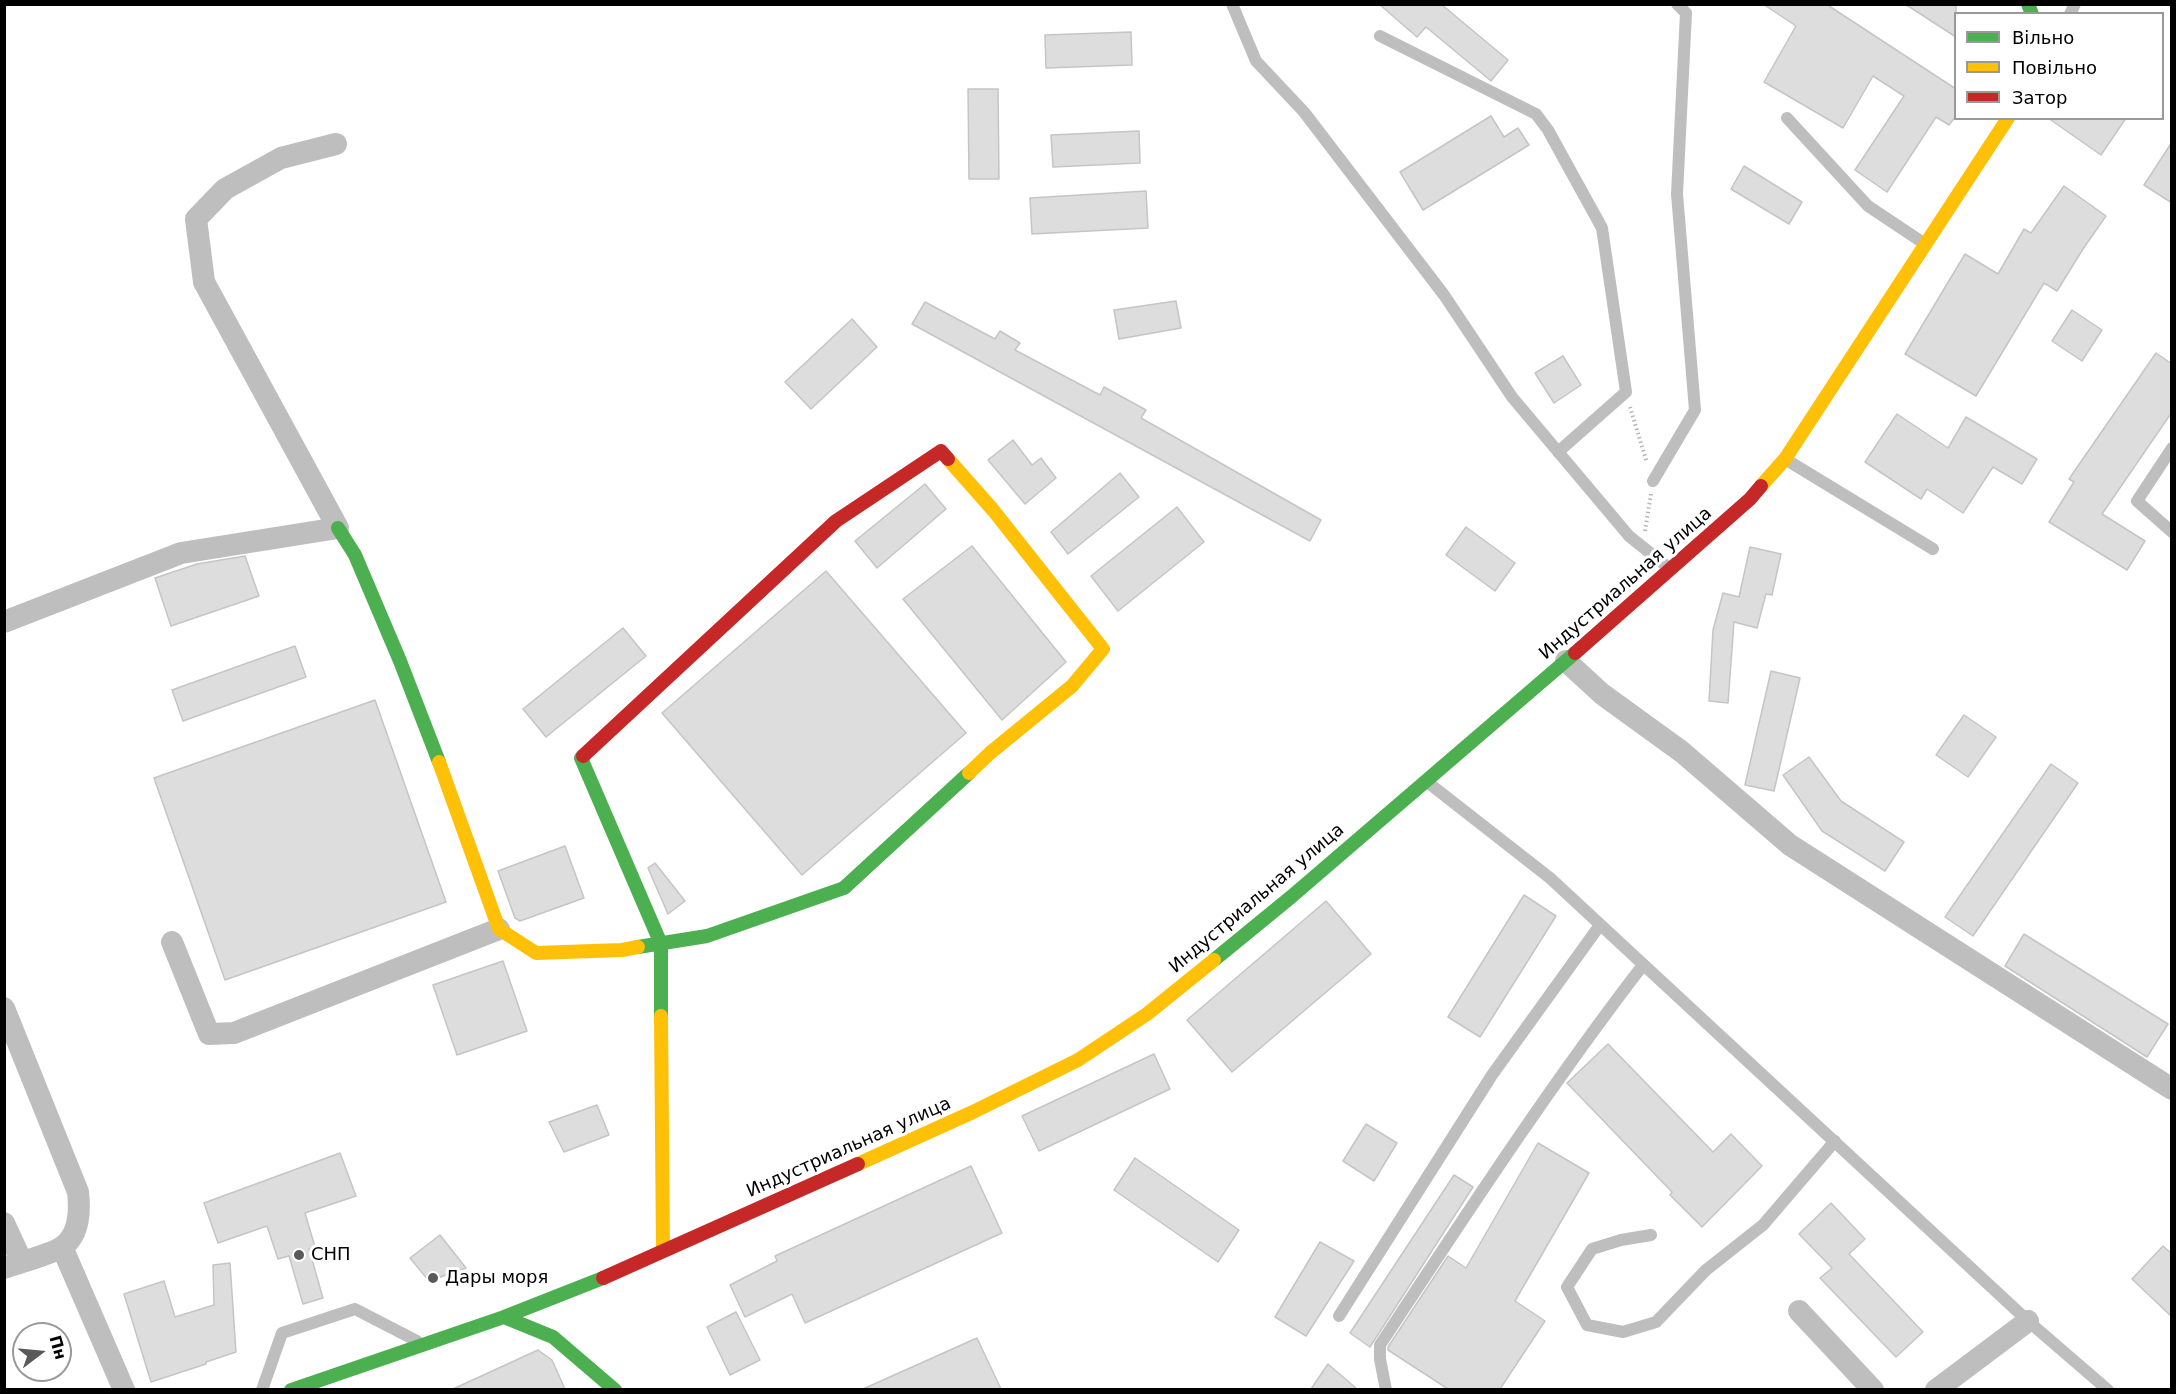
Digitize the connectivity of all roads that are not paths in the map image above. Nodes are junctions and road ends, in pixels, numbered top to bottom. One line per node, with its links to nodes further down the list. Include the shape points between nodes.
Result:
1 (1232, 4): 9 (lane, via 1256,61 1304,112 1444,295 1512,397)
2 (1677, 4): 11 (lane, via 1686,13 1677,194 1695,410)
3 (1380, 36): 9 (lane, via 1536,114 1602,228 1626,392)
4 (1787, 118): 7 (lane, via 1868,206)
5 (2007, 120): 7 (main road, Индустриальная улица)
6 (336, 144): 12 (street, via 281,158 225,189 196,219 204,282)
7 (1925, 245): 10 (main road, Индустриальная улица)
8 (2172, 448): 13 (lane, via 2137,501)
9 (1558, 452): 15 (lane, via 1629,536)
10 (1785, 459): 14 (lane); 15 (main road, Индустриальная улица, via 1750,499)
11 (1653, 482)
12 (338, 528): 16 (street, via 181,553); 20 (main road, via 355,555 400,662 454,799)
13 (2172, 532)
14 (1933, 549)
15 (1670, 569): 17 (main road, Индустриальная улица)
16 (4, 622)
17 (1566, 661): 18 (main road, Индустриальная улица); 25 (street, via 1602,694 1682,752 1790,845)
18 (1425, 780): 19 (lane, via 1550,878); 30 (main road, Индустриальная улица, via 1291,897 1147,1014 1078,1060 973,1112)
19 (1600, 925): 23 (lane); 35 (lane, via 1492,1075)
20 (499, 929): 21 (street, via 234,1033 209,1034); 22 (main road, via 536,953 622,951)
21 (172, 942)
22 (661, 944): 22 (main road, via 707,936 844,888 990,753 1072,686 1103,649 941,451 836,520 581,758); 30 (main road)
23 (1643, 965): 26 (lane); 45 (lane, via 1561,1075 1380,1345)
24 (4, 1008): 29 (street, via 78,1192 78,1222)
25 (2172, 1089)
26 (1834, 1141): 28 (lane, via 1763,1226 1706,1270 1656,1323 1623,1332 1587,1325 1567,1287 1592,1249 1621,1239); 38 (lane)
27 (4, 1223): 31 (street)
28 (1651, 1235)
29 (62, 1247): 31 (street); 41 (street)
30 (663, 1251): 32 (main road, Индустриальная улица)
31 (13, 1265)
32 (599, 1280): 33 (main road); 36 (main road, Индустриальная улица)
33 (568, 1303)
34 (1799, 1311): 46 (street)
35 (1340, 1316)
36 (504, 1317): 39 (main road); 40 (main road, Индустриальная улица)
37 (561, 1320): 39 (main road)
38 (2028, 1321): 47 (street); 48 (lane)
39 (553, 1337): 44 (main road)
40 (424, 1345): 42 (lane, via 355,1309 282,1333); 43 (main road, Индустриальная улица)
41 (124, 1389)
42 (262, 1389)
43 (291, 1389)
44 (615, 1389)
45 (1386, 1389)
46 (1873, 1389)
47 (1936, 1389)
48 (2108, 1389)

